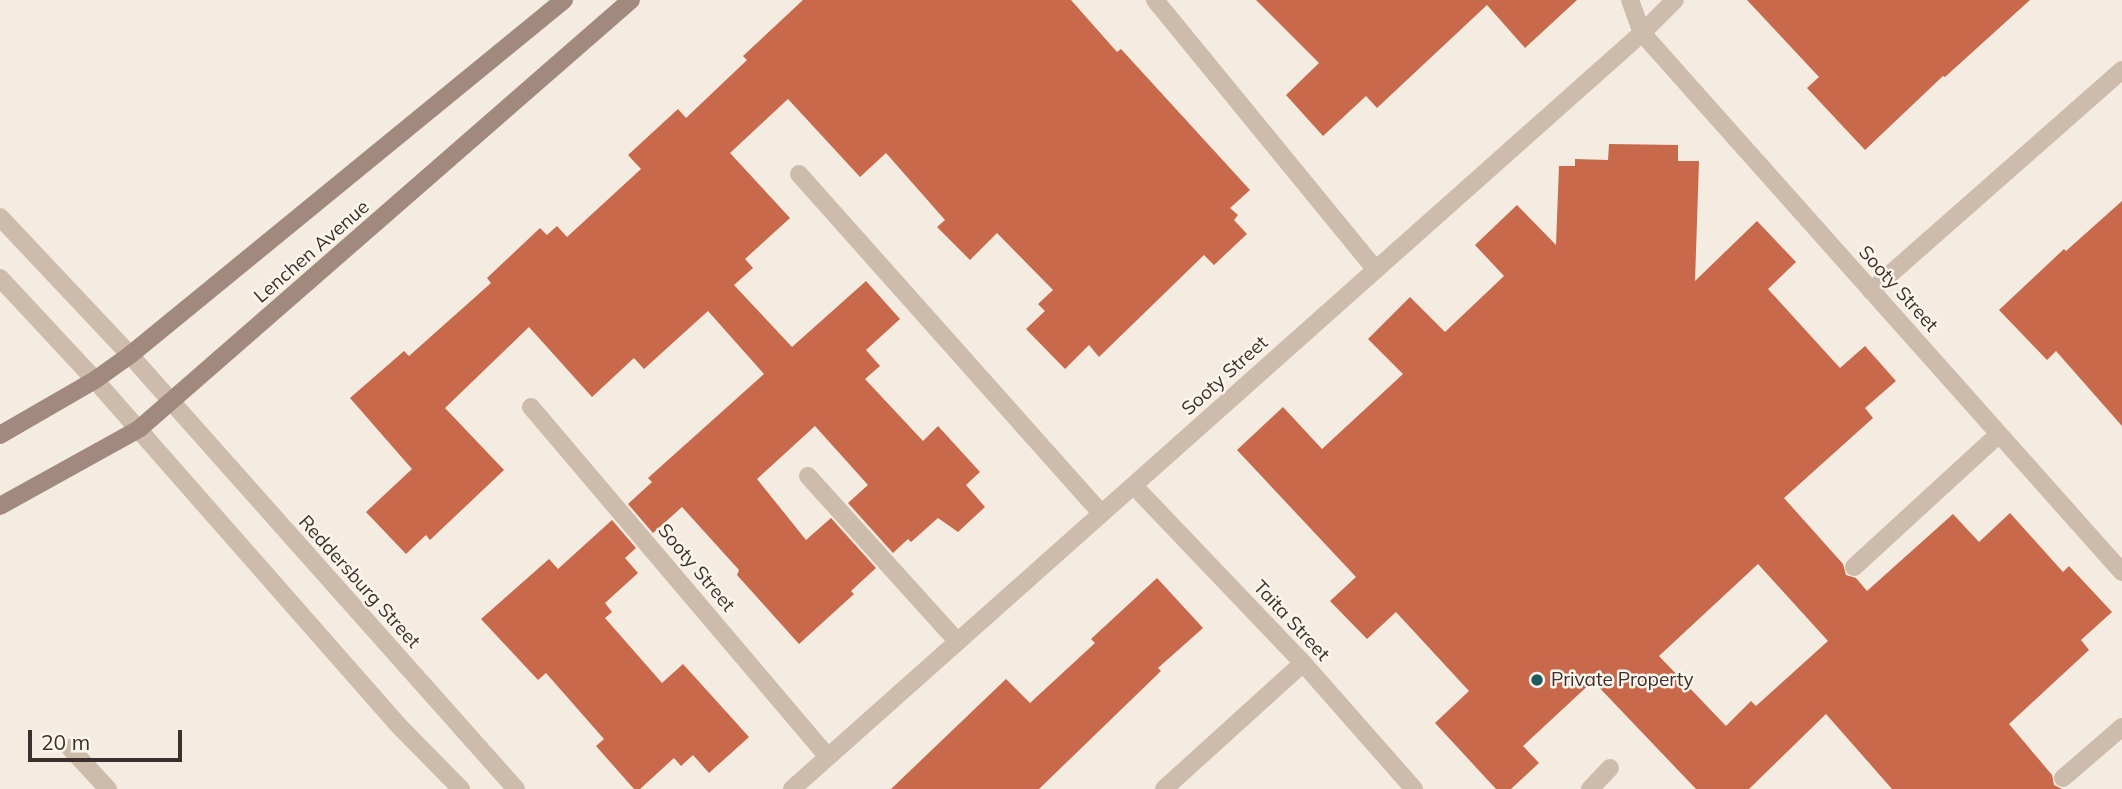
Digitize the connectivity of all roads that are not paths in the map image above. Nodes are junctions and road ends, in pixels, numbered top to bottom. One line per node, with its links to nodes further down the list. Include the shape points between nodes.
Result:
1 (564, 0): 13 (main road, Lenchen Avenue)
2 (631, 0): 15 (main road, Lenchen Avenue)
3 (1154, 0): 10 (street)
4 (1630, 0): 6 (street, Sooty Street)
5 (1675, 0): 6 (street)
6 (1642, 33): 10 (street, Sooty Street); 12 (street, Sooty Street)
7 (2122, 70): 12 (street)
8 (799, 174): 23 (street)
9 (0, 217): 13 (street, Reddersburg Street)
10 (1377, 270): 21 (street, Sooty Street)
11 (0, 278): 14 (street)
12 (1871, 291): 18 (street, Sooty Street)
13 (130, 355): 14 (main road, Lenchen Avenue); 15 (street, Reddersburg Street)
14 (95, 380): 17 (street); 19 (main road, Lenchen Avenue)
15 (172, 402): 17 (main road, Lenchen Avenue); 35 (street, Reddersburg Street)
16 (531, 407): 30 (street, Sooty Street)
17 (139, 429): 22 (main road, Lenchen Avenue); 34 (street, via 399,726)
18 (1999, 434): 24 (street); 25 (street, Sooty Street)
19 (0, 435)
20 (808, 476): 26 (street)
21 (1134, 485): 23 (street, Sooty Street); 27 (street, Taita Street)
22 (0, 506)
23 (1101, 513): 26 (street, Sooty Street)
24 (1854, 567)
25 (2122, 572)
26 (957, 641): 30 (street, Sooty Street)
27 (1303, 663): 37 (street); 38 (street, Taita Street)
28 (2122, 727): 32 (street)
29 (70, 748): 33 (street)
30 (828, 757): 36 (street, Sooty Street)
31 (1610, 768): 39 (street)
32 (2063, 778)
33 (108, 789)
34 (461, 789)
35 (516, 789)
36 (792, 789)
37 (1164, 789)
38 (1413, 789)
39 (1590, 789)

